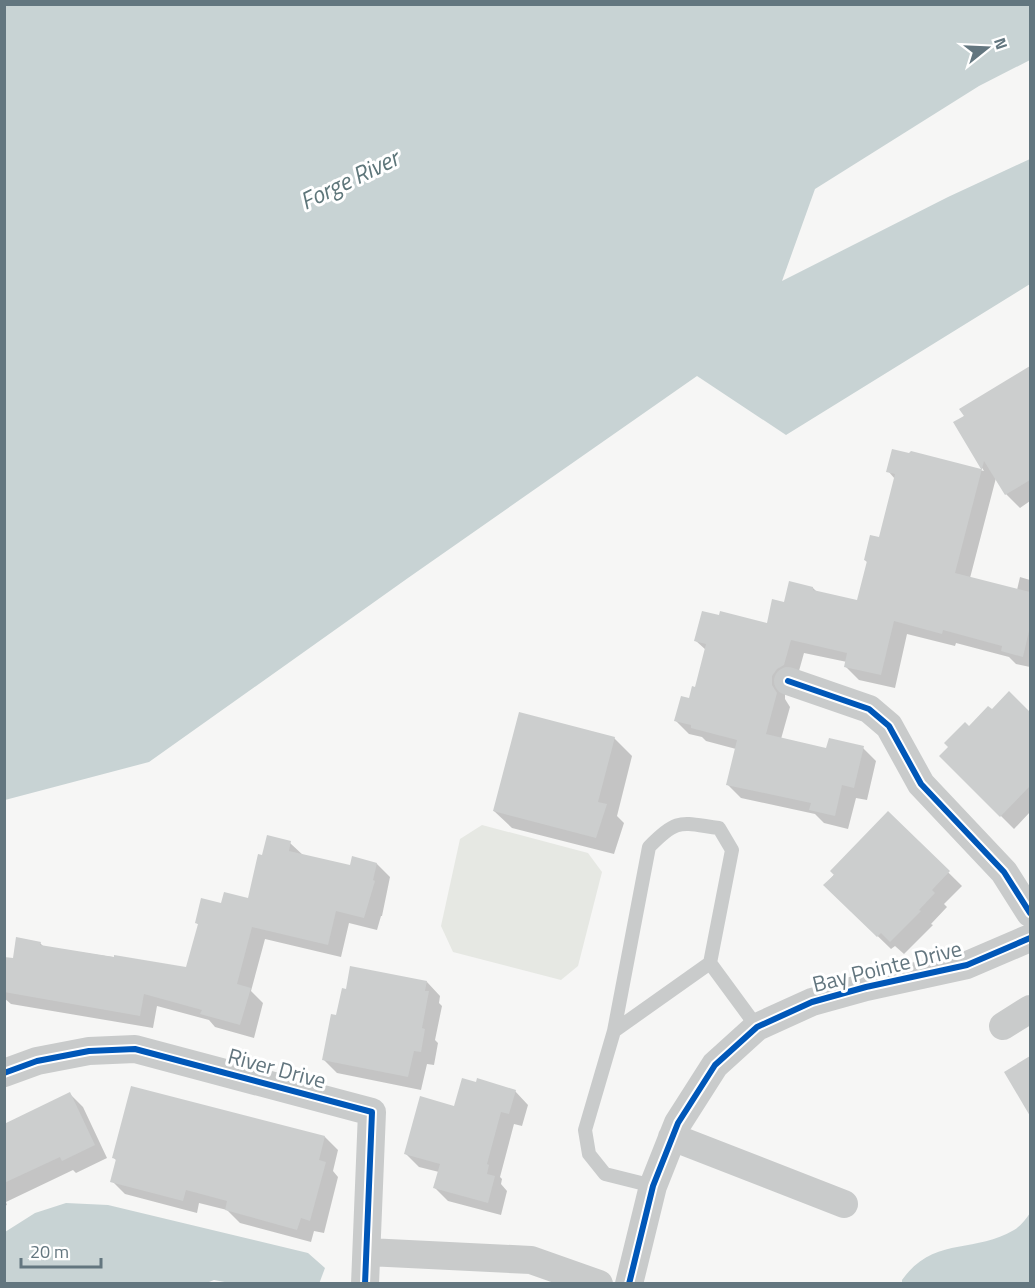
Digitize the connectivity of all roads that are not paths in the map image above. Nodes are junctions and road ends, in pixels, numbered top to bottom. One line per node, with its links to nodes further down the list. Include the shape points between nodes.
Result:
1 (788, 681): 2 (street, via 869,708 889,726 921,784 1004,872)
2 (1030, 913)
3 (1030, 938): 7 (street, Bay Pointe Drive, via 967,965 812,1002)
4 (710, 963): 7 (lane); 8 (lane); 8 (lane, via 732,850 719,828 681,823 664,831 649,847)
5 (1030, 1009): 6 (street)
6 (1003, 1026)
7 (757, 1028): 10 (street, Bay Pointe Drive, via 715,1065)
8 (614, 1031): 11 (lane, via 585,1130 589,1154 605,1174)
9 (4, 1073): 13 (street, River Drive, via 78,1053 135,1049 372,1112)
10 (672, 1137): 11 (street, Bay Pointe Drive); 12 (street)
11 (653, 1186): 17 (street, Bay Pointe Drive)
12 (844, 1204)
13 (368, 1252): 14 (street, via 531,1260); 15 (street, River Drive)
14 (544, 1274): 16 (street)
15 (365, 1284)
16 (599, 1284)
17 (629, 1284)

